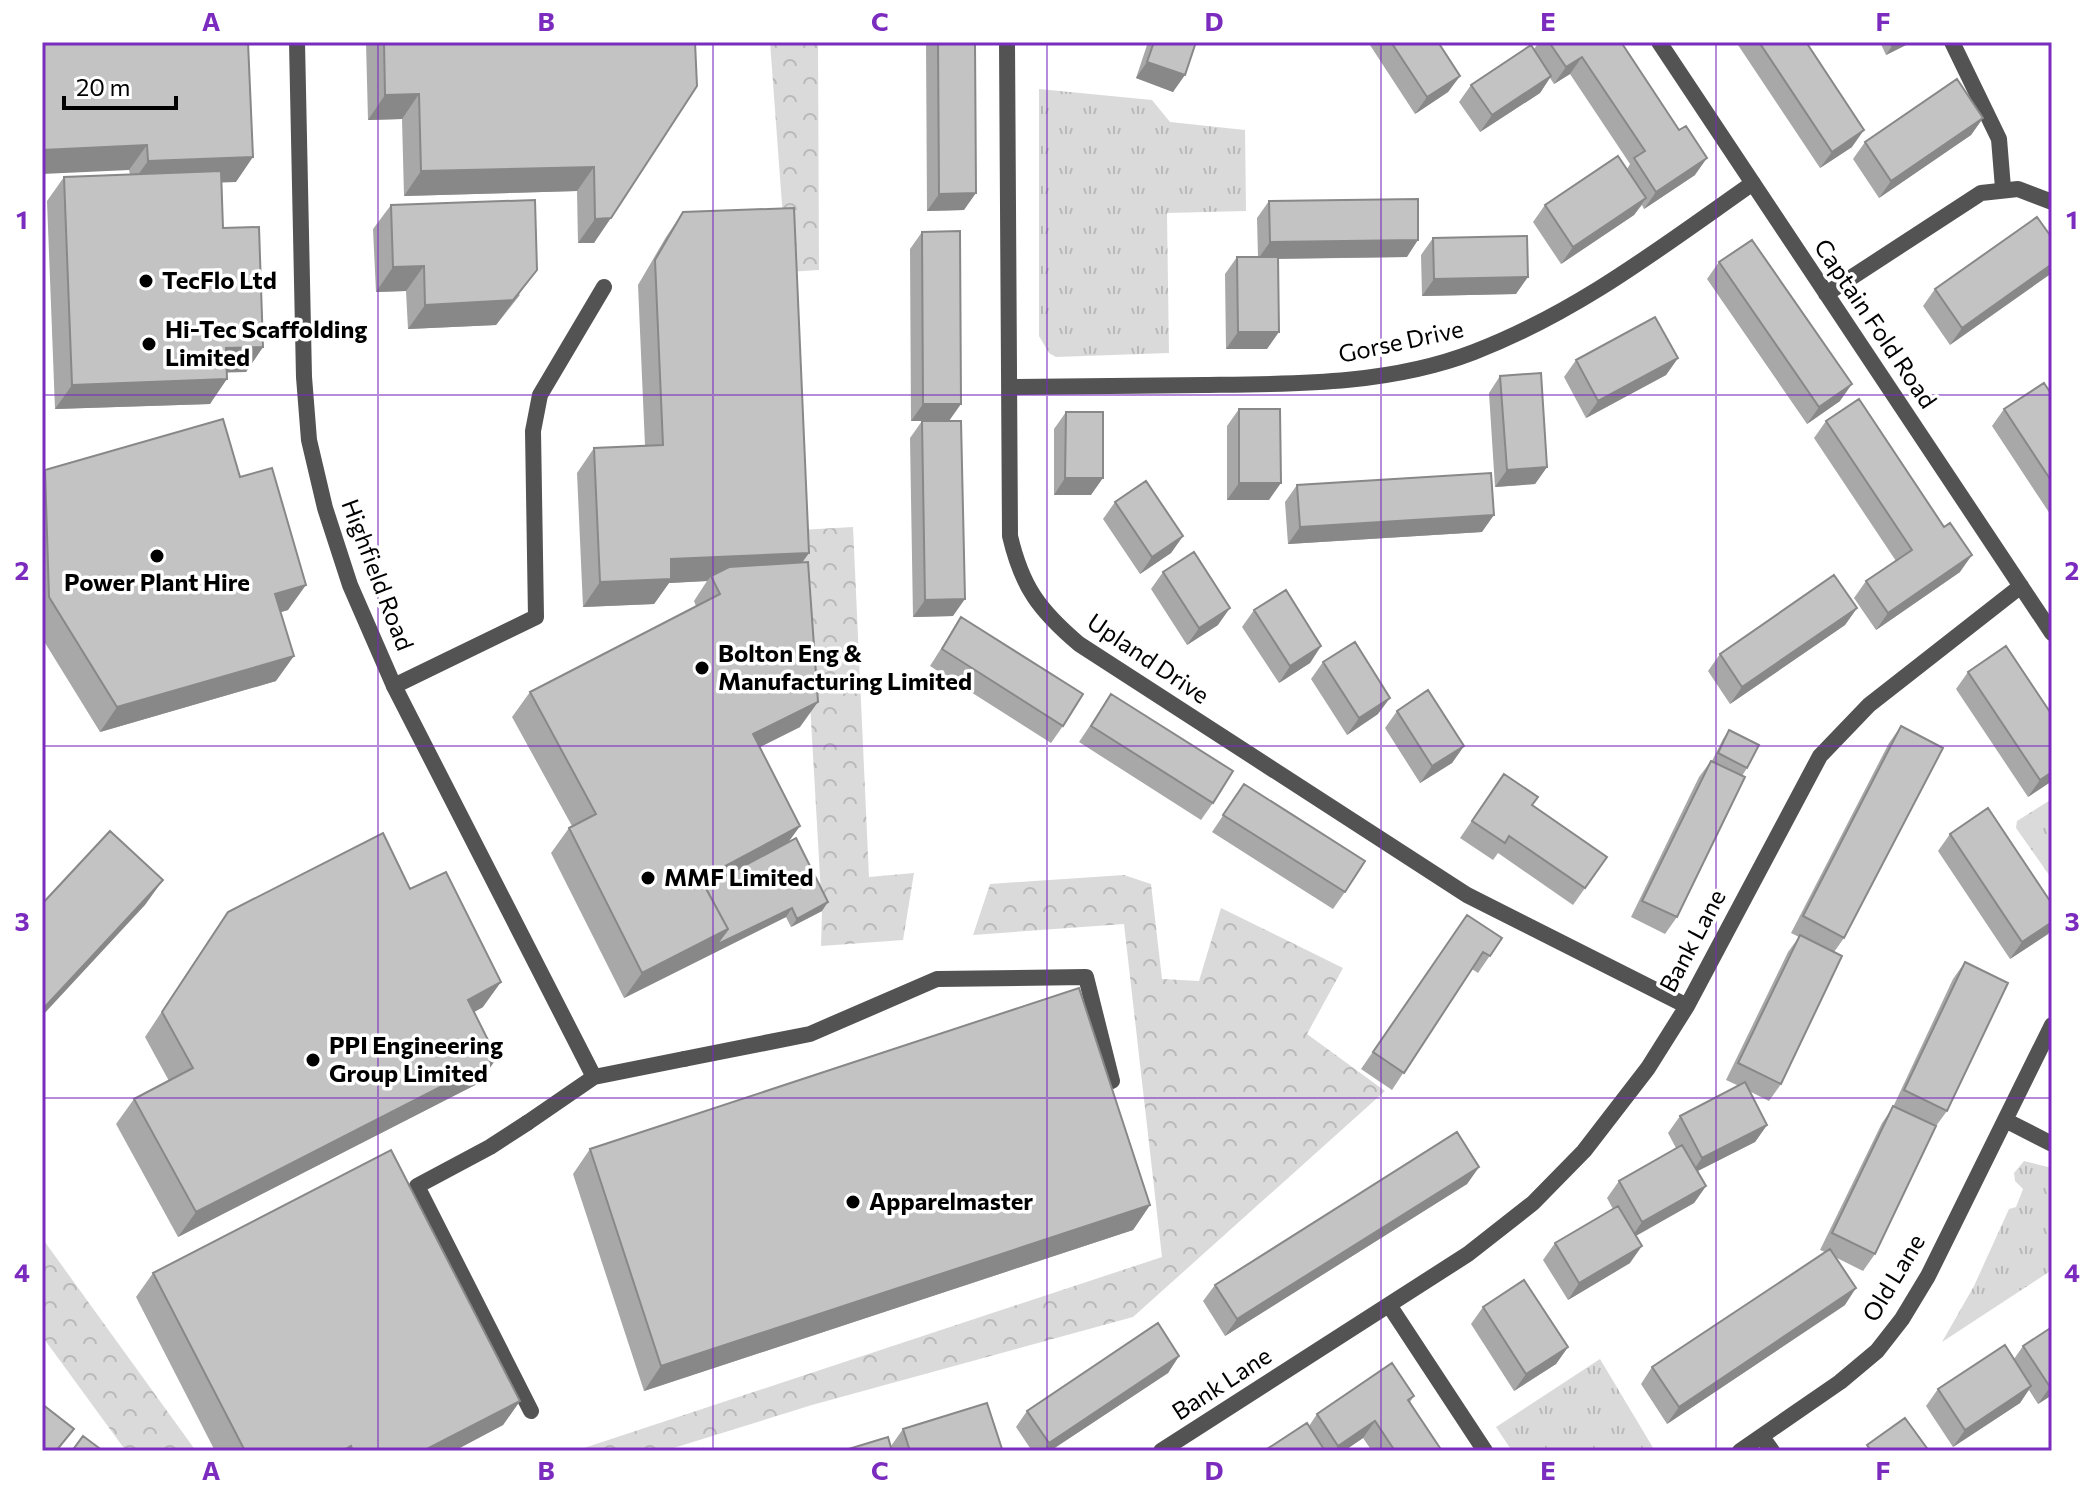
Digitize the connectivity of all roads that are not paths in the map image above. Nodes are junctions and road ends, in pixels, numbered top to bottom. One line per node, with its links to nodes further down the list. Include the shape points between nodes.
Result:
1 (297, 42): 13 (street, Highfield Road, via 309,440 350,585)
2 (1007, 42): 10 (street, Upland Drive)
3 (1659, 42): 5 (street, Captain Fold Road)
4 (1952, 42): 6 (street, via 1999,139)
5 (1753, 183): 9 (street, Captain Fold Road); 10 (street, Gorse Drive, via 1595,294 1538,325 1471,353 1406,371 1330,382)
6 (2003, 188): 7 (street, via 2035,192); 9 (street, via 1961,204)
7 (2052, 202)
8 (604, 287): 13 (street, via 540,395 533,431 536,617)
9 (1826, 294): 11 (street, Captain Fold Road)
10 (1011, 387): 14 (street, Upland Drive, via 1010,536 1019,572 1055,624 1467,895)
11 (2021, 586): 12 (street, Captain Fold Road); 14 (street, Bank Lane, via 1869,705 1820,756)
12 (2052, 633)
13 (394, 686): 16 (street, Highfield Road)
14 (1687, 1006): 20 (street, Bank Lane, via 1622,1105 1533,1203 1468,1254)
15 (2052, 1025): 18 (street, Old Lane)
16 (594, 1077): 17 (street, via 810,1034 937,979 1086,977); 21 (street, via 490,1147 417,1186)
17 (1112, 1081)
18 (2005, 1120): 19 (street); 22 (street, Old Lane, via 1902,1319 1865,1361)
19 (2052, 1144)
20 (1389, 1305): 23 (street, Bank Lane); 24 (street)
21 (531, 1411)
22 (1762, 1437): 25 (street, Old Lane); 26 (street)
23 (1161, 1451)
24 (1485, 1451)
25 (1740, 1451)
26 (1772, 1451)

